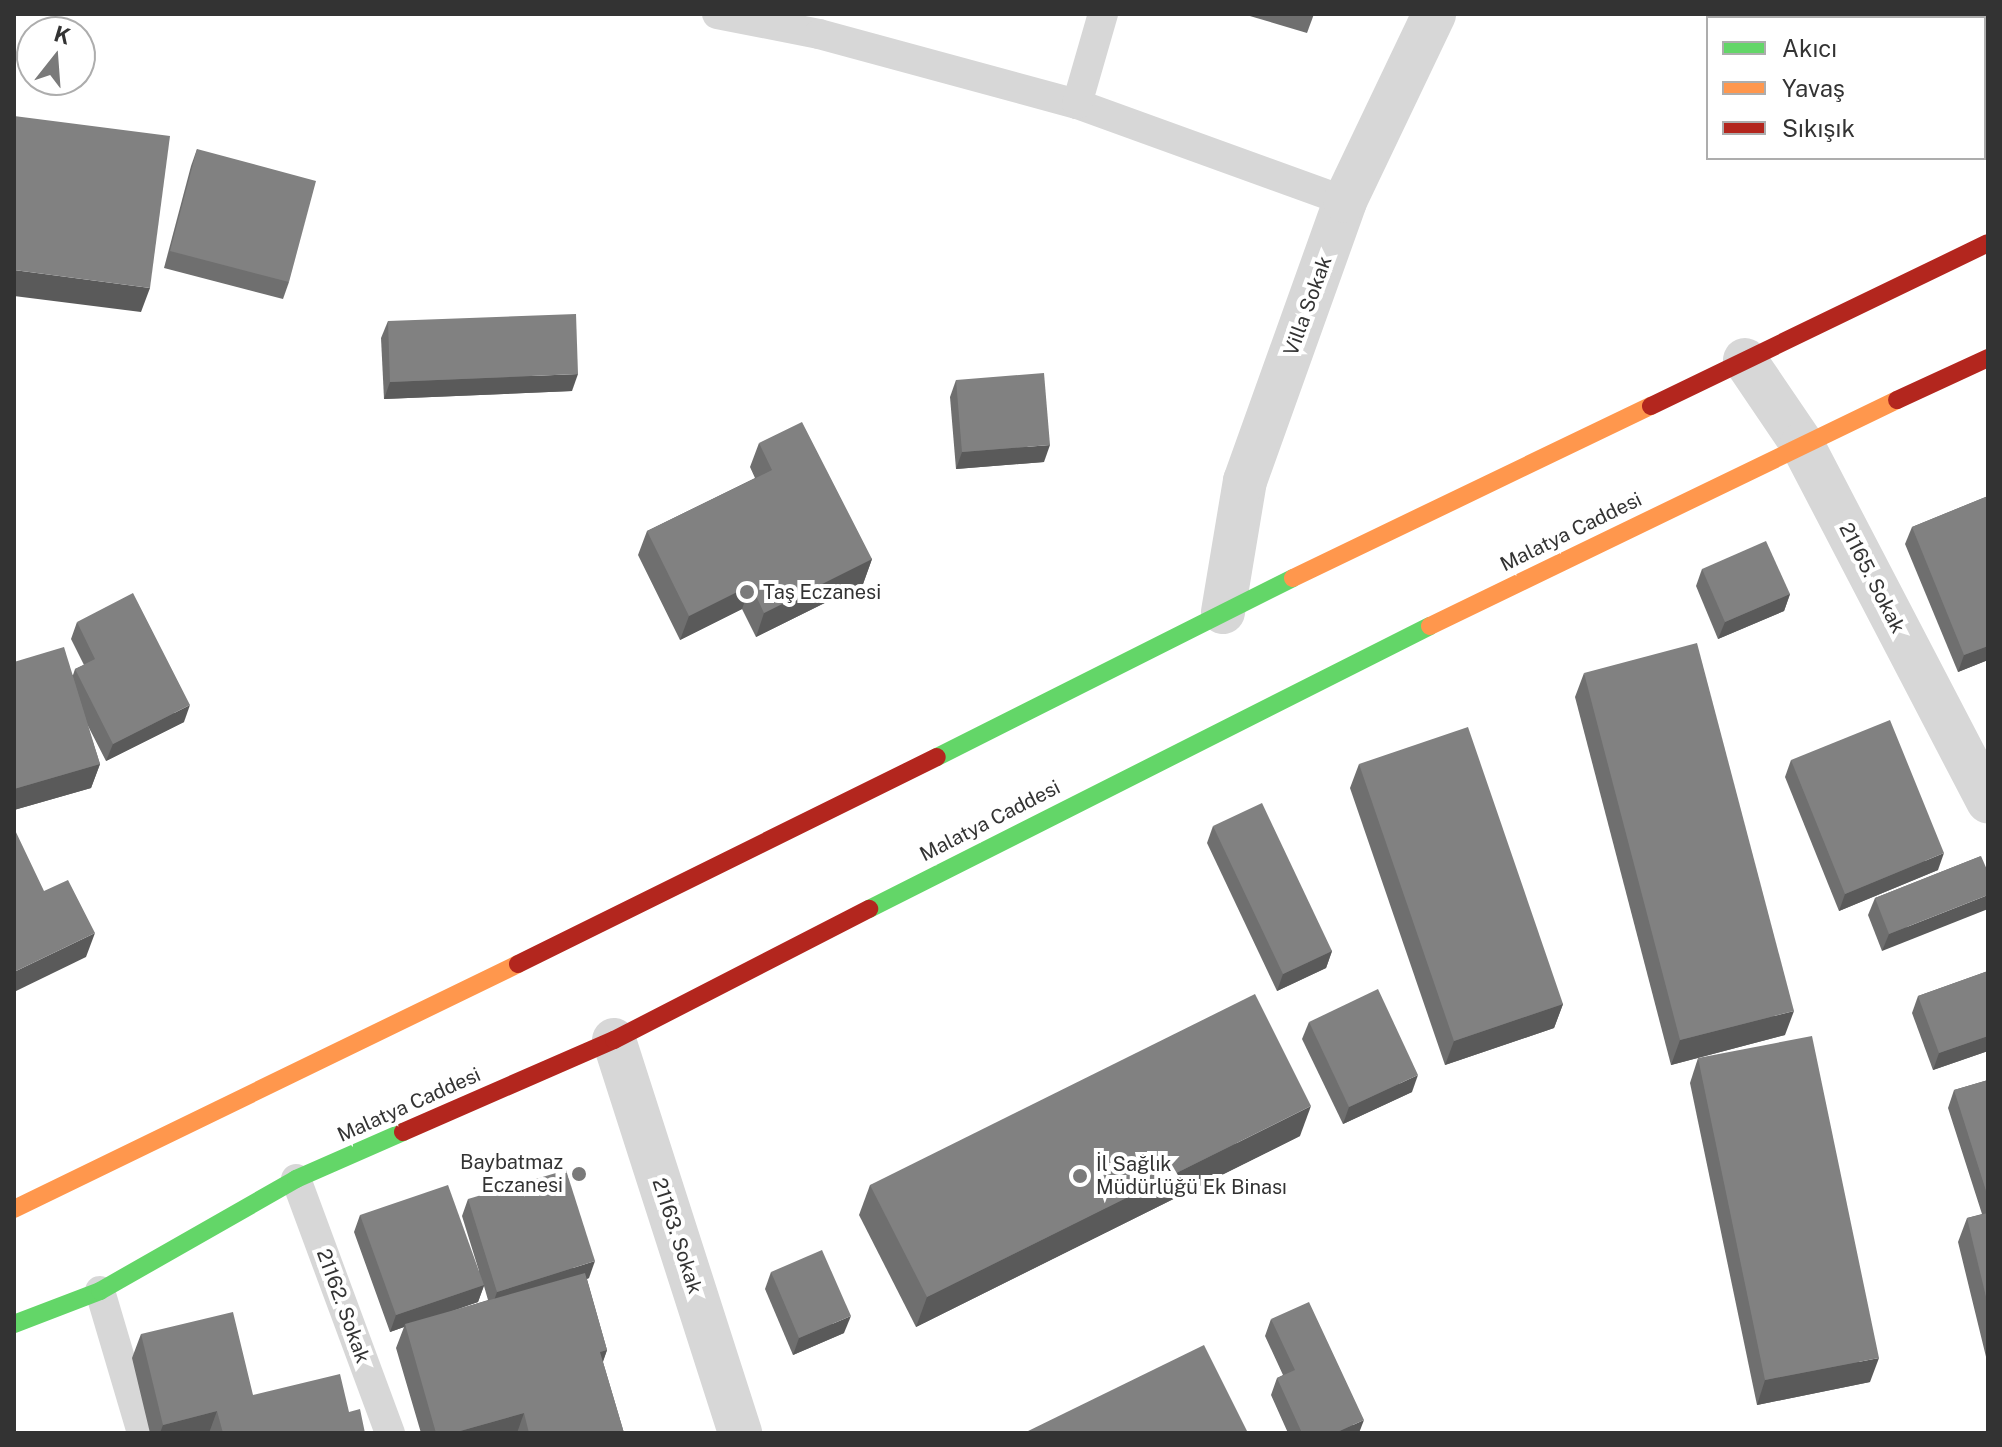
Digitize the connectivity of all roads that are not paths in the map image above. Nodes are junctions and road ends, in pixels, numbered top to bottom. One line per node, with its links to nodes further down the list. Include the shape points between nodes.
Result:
1 (717, 14): 4 (lane, via 819,34)
2 (1103, 14): 4 (lane)
3 (1434, 14): 5 (street, Villa Sokak)
4 (1077, 104): 5 (lane)
5 (1345, 201): 10 (street, Villa Sokak, via 1245,481)
6 (1988, 243): 8 (main road)
7 (1988, 358): 9 (main road, Malatya Caddesi)
8 (1745, 360): 9 (street, 21165. Sokak); 10 (main road)
9 (1802, 444): 11 (street, 21165. Sokak); 12 (main road, Malatya Caddesi, via 1145,766)
10 (1223, 612): 14 (main road, via 761,846)
11 (1988, 802)
12 (614, 1040): 13 (main road, Malatya Caddesi); 19 (street, 21163. Sokak)
13 (296, 1179): 15 (main road, Malatya Caddesi); 18 (lane, 21162. Sokak)
14 (14, 1209)
15 (100, 1291): 16 (main road, Malatya Caddesi); 17 (lane)
16 (14, 1324)
17 (142, 1433)
18 (390, 1433)
19 (740, 1433)

